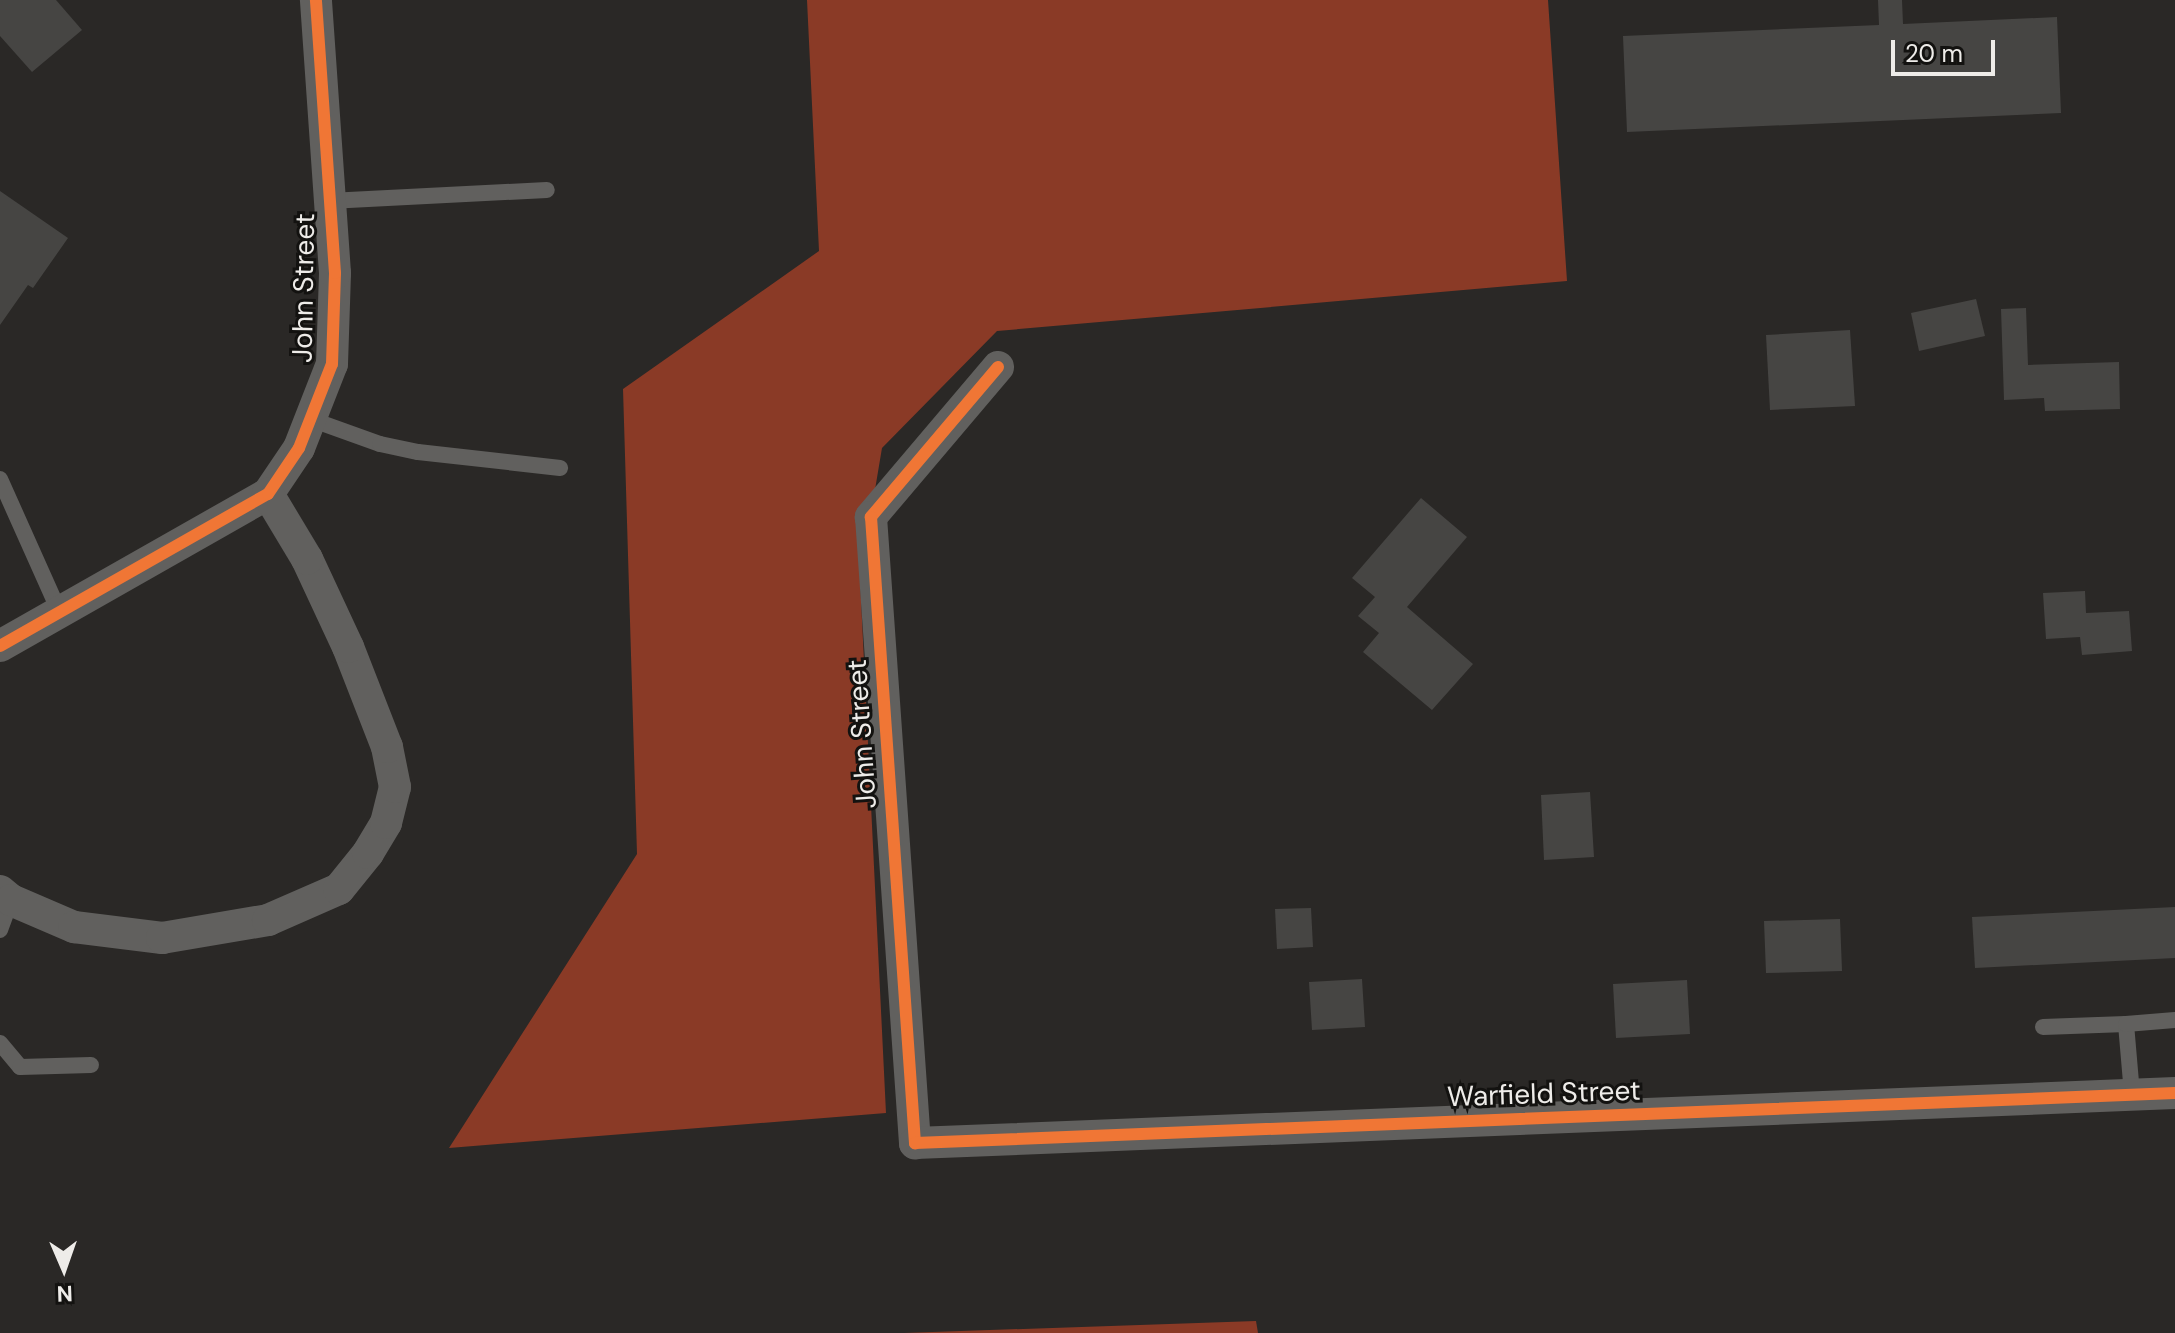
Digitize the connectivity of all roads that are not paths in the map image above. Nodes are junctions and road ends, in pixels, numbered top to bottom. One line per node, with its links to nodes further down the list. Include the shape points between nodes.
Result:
1 (316, 0): 3 (street, John Street)
2 (547, 190): 3 (lane)
3 (329, 201): 5 (street, John Street, via 335,273 332,364)
4 (998, 367): 19 (street, John Street, via 871,517)
5 (313, 420): 6 (lane, via 418,452); 8 (street, John Street)
6 (560, 468)
7 (0, 479): 9 (lane)
8 (268, 494): 9 (street, John Street); 11 (street, via 307,559 387,747 395,787 386,823 368,853 339,889 268,920 162,938 74,927)
9 (60, 613): 10 (street, John Street)
10 (0, 646)
11 (4, 907)
12 (2175, 1020): 13 (lane)
13 (2126, 1024): 14 (lane); 18 (lane)
14 (2043, 1027)
15 (0, 1043): 16 (lane, via 20,1067)
16 (91, 1065)
17 (2175, 1093): 18 (street, Warfield Street)
18 (2132, 1094): 19 (street, Warfield Street)
19 (915, 1143)

